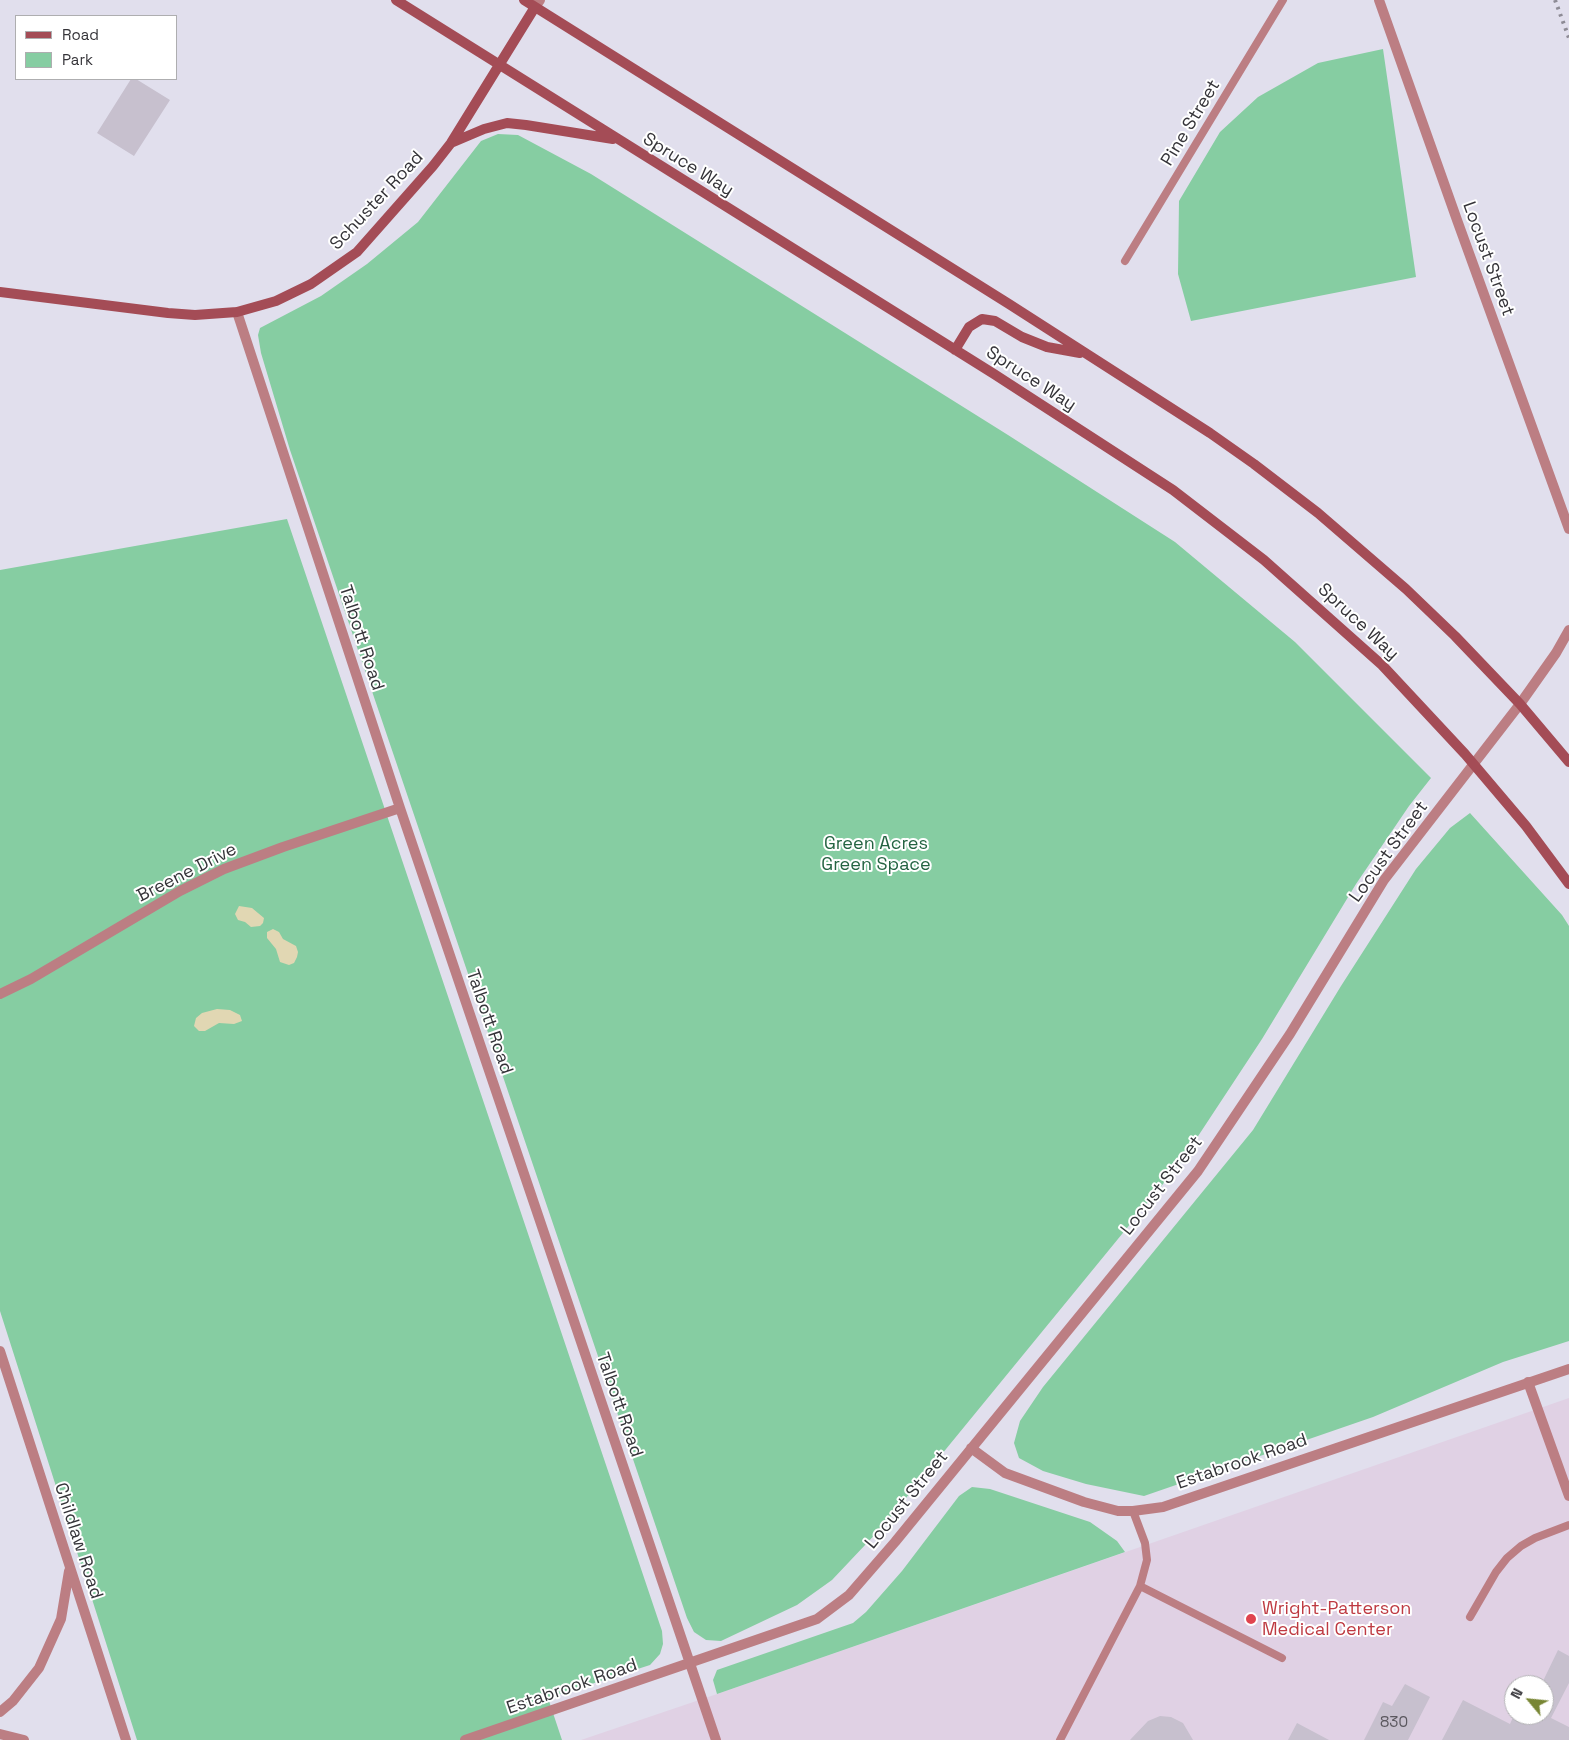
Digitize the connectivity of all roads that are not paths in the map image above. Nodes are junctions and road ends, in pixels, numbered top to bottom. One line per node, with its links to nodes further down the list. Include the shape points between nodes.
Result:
1 (396, 0): 6 (street, Spruce Way)
2 (524, 0): 5 (street)
3 (1283, 0): 9 (lane, Pine Street)
4 (1379, 0): 14 (street, Locust Street)
5 (538, 4): 6 (street, Schuster Road); 13 (street)
6 (500, 65): 7 (street, Spruce Way); 8 (street, Schuster Road)
7 (618, 140): 8 (street, via 507,123); 12 (street, Spruce Way)
8 (451, 143): 11 (street, Schuster Road, via 357,252 342,264 285,297)
9 (1125, 261)
10 (0, 292): 11 (street, Schuster Road, via 168,313)
11 (237, 312): 19 (street, Talbott Road)
12 (955, 350): 13 (street, via 969,327 982,319 995,321 1047,348); 18 (street, Spruce Way, via 1173,490 1264,560 1382,665)
13 (1086, 354): 16 (street, via 1210,433 1318,513 1406,589)
14 (1569, 529)
15 (1569, 630): 16 (street, Locust Street)
16 (1520, 704): 17 (street); 18 (street, Locust Street)
17 (1569, 762)
18 (1474, 764): 20 (street, Spruce Way); 25 (street, Locust Street, via 1384,880 1290,1034 1198,1171)
19 (400, 808): 21 (street, Breene Drive, via 224,869); 33 (street, Talbott Road)
20 (1569, 884)
21 (0, 994)
22 (1, 1356): 29 (street, Childlaw Road)
23 (1569, 1369): 24 (street, Estabrook Road)
24 (1528, 1382): 26 (street); 27 (street, Estabrook Road, via 1163,1507)
25 (971, 1448): 27 (street, Estabrook Road, via 1005,1473 1084,1502); 33 (street, Locust Street, via 849,1595 816,1619)
26 (1569, 1496)
27 (1133, 1511): 30 (lane, via 1145,1543 1146,1560)
28 (1569, 1524): 31 (lane, via 1535,1538 1507,1558)
29 (70, 1570): 34 (street, via 61,1619 39,1668); 37 (street, Childlaw Road)
30 (1140, 1586): 32 (lane); 40 (lane)
31 (1470, 1617)
32 (1282, 1658)
33 (689, 1664): 38 (street, Estabrook Road); 39 (street, Talbott Road)
34 (0, 1712)
35 (0, 1734): 36 (street)
36 (24, 1740)
37 (126, 1740)
38 (465, 1740)
39 (716, 1740)
40 (1060, 1740)

